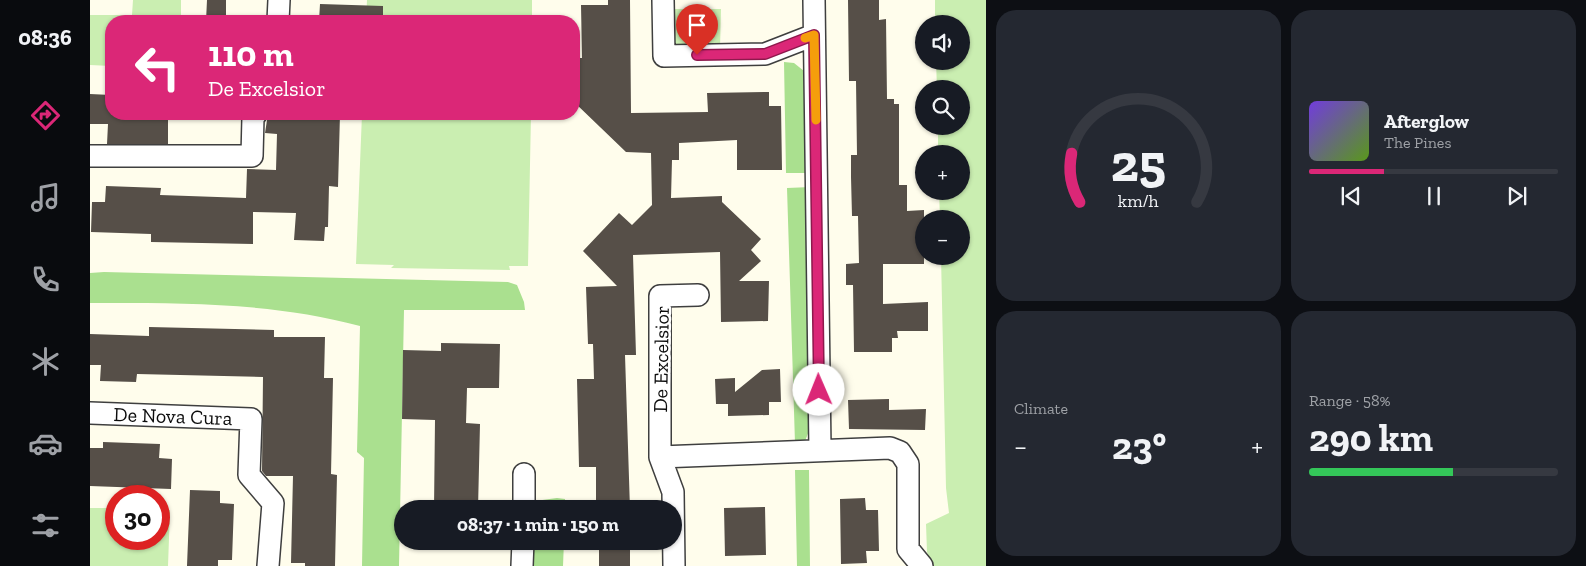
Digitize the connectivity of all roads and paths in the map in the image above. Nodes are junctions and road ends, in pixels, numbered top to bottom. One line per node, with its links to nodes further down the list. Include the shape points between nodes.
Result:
1 (279, 0): 4 (street)
2 (662, 0): 5 (street, via 664,56 765,54)
3 (814, 0): 5 (street)
4 (278, 15)
5 (814, 35): 10 (street)
6 (253, 120): 7 (street, via 252,156)
7 (90, 156)
8 (698, 295): 11 (street, De Excelsior, via 660,296)
9 (90, 413): 15 (street, De Nova Cura, via 251,419 249,475 273,502)
10 (820, 450): 11 (street); 18 (street, via 890,448 900,452 908,464 908,549)
11 (660, 457): 17 (street, De Excelsior, via 673,492)
12 (524, 474): 13 (street)
13 (524, 500)
14 (523, 550): 16 (street)
15 (268, 566)
16 (522, 566)
17 (674, 566)
18 (922, 566)

